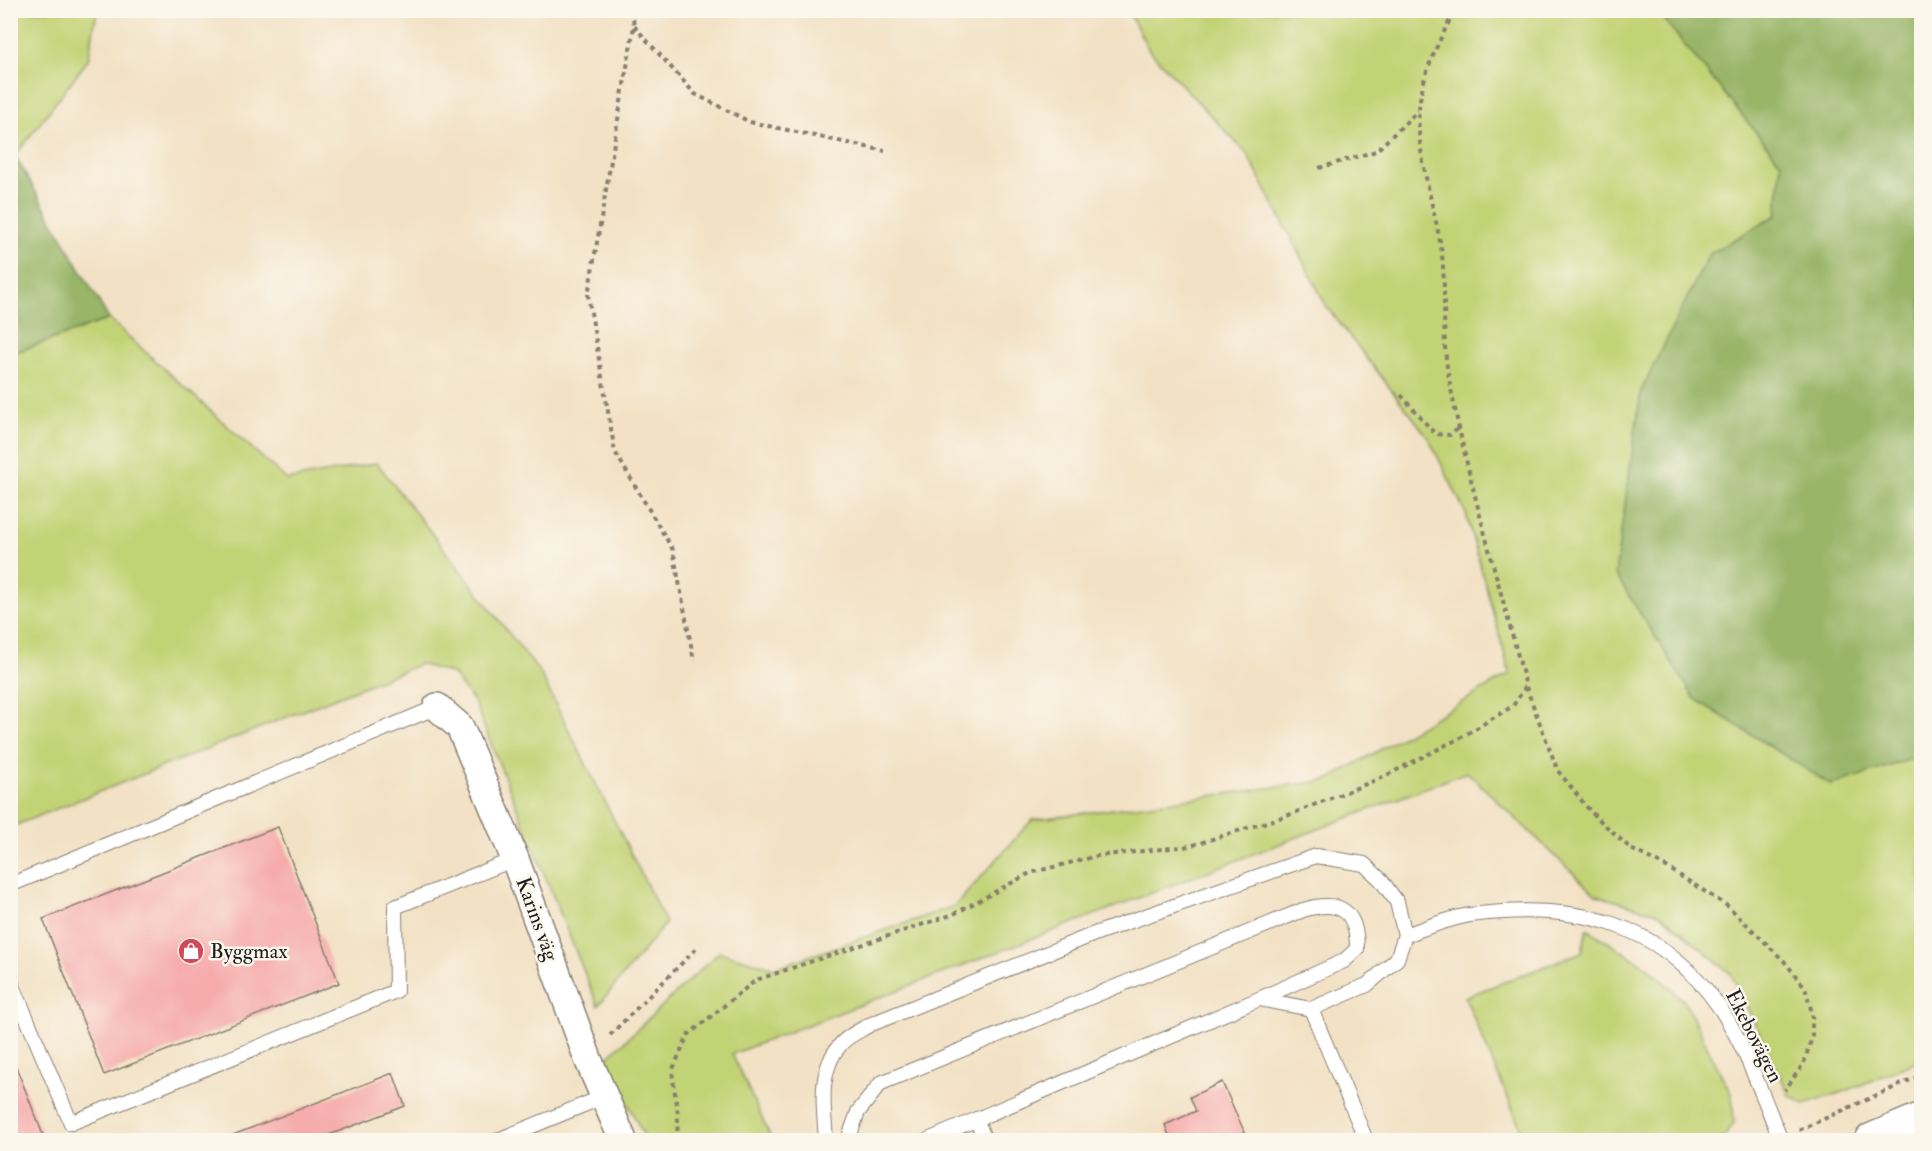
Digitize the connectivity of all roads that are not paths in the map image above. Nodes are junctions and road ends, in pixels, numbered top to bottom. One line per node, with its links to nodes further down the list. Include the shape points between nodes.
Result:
1 (437, 707): 2 (street, Karins väg, via 460,727); 3 (lane)
2 (515, 859): 5 (lane, via 395,907 396,991 71,1123); 8 (street, Karins väg)
3 (10, 885)
4 (1405, 935): 7 (lane, via 1396,959 1367,986); 13 (lane, via 1397,902 1364,864 1316,856 1108,929 869,1025 841,1043 826,1068); 18 (lane, Ekebovägen, via 1468,915 1555,910 1614,922 1664,950 1698,980 1721,1010)
5 (10, 979)
6 (1259, 999): 7 (lane); 9 (lane); 14 (lane, via 1344,961 1357,949 1357,932 1349,914 1338,906 1322,904 1303,910 881,1083 858,1112)
7 (1311, 1009): 17 (lane)
8 (603, 1097): 11 (lane); 12 (street, Karins väg)
9 (976, 1119): 15 (lane); 16 (lane)
10 (1922, 1119): 19 (street)
11 (498, 1140)
12 (623, 1140)
13 (826, 1140)
14 (848, 1140)
15 (928, 1140)
16 (985, 1140)
17 (1366, 1140)
18 (1780, 1140)
19 (1872, 1140)

